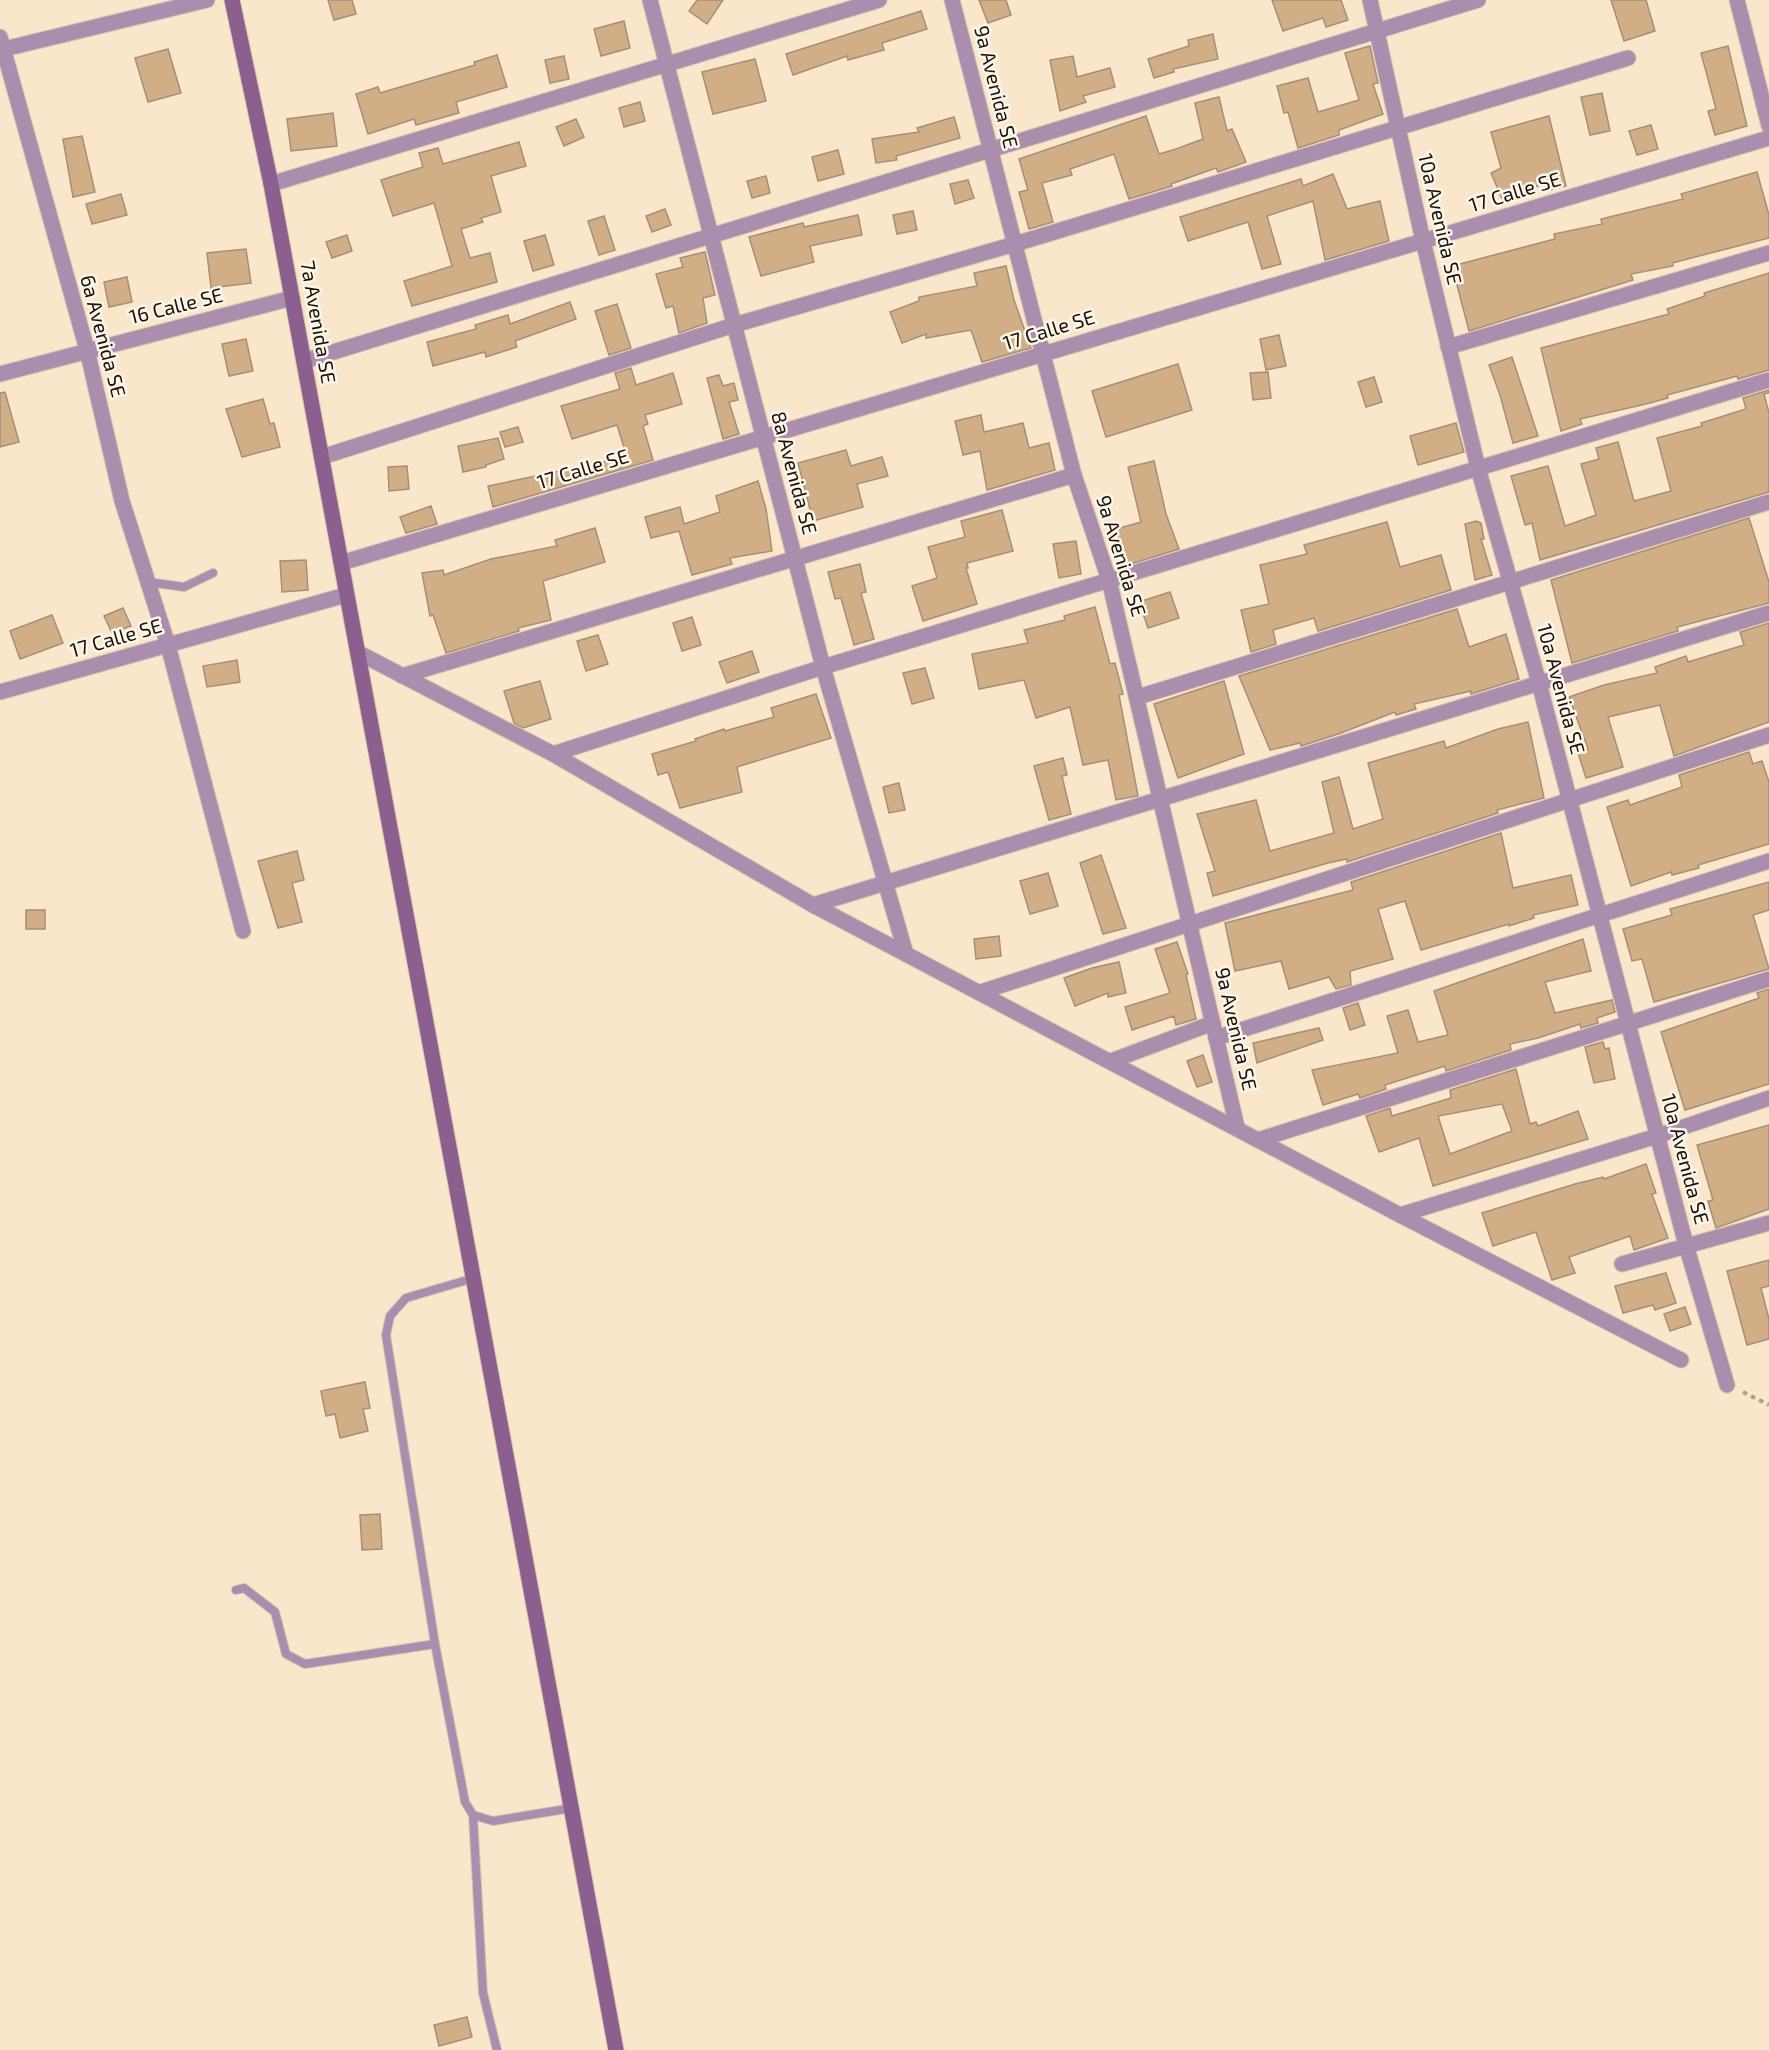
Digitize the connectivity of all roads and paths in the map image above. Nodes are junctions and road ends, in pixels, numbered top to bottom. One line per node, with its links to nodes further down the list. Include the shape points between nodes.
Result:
1 (207, 0): 10 (street)
2 (232, 0): 17 (street, 7a Avenida SE)
3 (650, 0): 12 (street, 8a Avenida SE)
4 (879, 0): 12 (street)
5 (952, 0): 16 (street, 9a Avenida SE)
6 (1370, 0): 9 (street, 10a Avenida SE)
7 (1478, 0): 9 (street)
8 (1737, 0): 13 (street)
9 (1378, 31): 14 (street, 10a Avenida SE); 16 (street)
10 (1, 45): 25 (street, 6a Avenida SE)
11 (1628, 58): 14 (street)
12 (667, 64): 17 (street); 18 (street, 8a Avenida SE)
13 (1769, 126)
14 (1398, 129): 19 (street, 10a Avenida SE); 20 (street)
15 (1769, 138): 19 (street, 17 Calle SE)
16 (991, 150): 18 (street); 20 (street, 9a Avenida SE)
17 (271, 184): 22 (street, 7a Avenida SE)
18 (711, 236): 23 (street, 8a Avenida SE); 27 (street)
19 (1423, 241): 24 (street, 10a Avenida SE); 26 (street, 17 Calle SE)
20 (1015, 244): 23 (street); 26 (street, 9a Avenida SE)
21 (1769, 253): 24 (street)
22 (292, 297): 25 (street, 16 Calle SE); 27 (street, 7a Avenida SE)
23 (734, 325): 30 (street, 8a Avenida SE); 31 (street)
24 (1448, 347): 32 (street, 10a Avenida SE)
25 (87, 350): 28 (street, 16 Calle SE); 39 (street, 6a Avenida SE, via 122,501)
26 (1043, 354): 30 (street, 17 Calle SE); 33 (street, 9a Avenida SE)
27 (304, 361): 31 (street, 7a Avenida SE)
28 (0, 374)
29 (1769, 380): 32 (street)
30 (763, 437): 35 (street, 8a Avenida SE); 36 (street, 17 Calle SE)
31 (322, 457): 36 (street, 7a Avenida SE)
32 (1478, 468): 38 (street); 40 (street, 10a Avenida SE)
33 (1074, 475): 35 (street); 38 (street, 9a Avenida SE)
34 (1769, 502): 40 (street)
35 (794, 556): 45 (street, 8a Avenida SE); 46 (street)
36 (341, 563): 41 (street, 7a Avenida SE)
37 (213, 573): 39 (lane, via 184,587)
38 (1109, 580): 45 (street); 49 (street, 9a Avenida SE)
39 (147, 582): 43 (street, 6a Avenida SE)
40 (1509, 582): 47 (street, 10a Avenida SE); 49 (street)
41 (346, 595): 43 (street, 17 Calle SE); 44 (street, 7a Avenida SE)
42 (1769, 613): 47 (street)
43 (168, 645): 48 (street, 17 Calle SE); 59 (street, 6a Avenida SE)
44 (359, 653): 46 (street); 74 (street, 7a Avenida SE)
45 (823, 667): 51 (street); 55 (street, 8a Avenida SE)
46 (402, 676): 51 (street)
47 (1539, 683): 52 (street); 53 (street, 10a Avenida SE)
48 (0, 692)
49 (1138, 697): 52 (street, 9a Avenida SE)
50 (1769, 735): 53 (street)
51 (553, 754): 56 (street)
52 (1159, 799): 55 (street); 58 (street, 9a Avenida SE)
53 (1570, 801): 57 (street, 10a Avenida SE); 58 (street)
54 (1769, 861): 57 (street)
55 (886, 882): 56 (street); 60 (street, 8a Avenida SE)
56 (813, 905): 60 (street)
57 (1600, 915): 63 (street, 10a Avenida SE); 64 (street)
58 (1191, 924): 62 (street); 64 (street, 9a Avenida SE)
59 (243, 932)
60 (906, 954): 62 (street)
61 (1769, 979): 63 (street)
62 (981, 993): 65 (street)
63 (1628, 1023): 68 (street, 10a Avenida SE); 69 (street)
64 (1215, 1030): 65 (street); 67 (street, 9a Avenida SE)
65 (1111, 1061): 67 (street)
66 (1769, 1098): 68 (street)
67 (1237, 1127): 69 (street)
68 (1657, 1136): 70 (street); 72 (street, 10a Avenida SE)
69 (1261, 1139): 70 (street)
70 (1400, 1215): 75 (street)
71 (1769, 1223): 72 (street)
72 (1686, 1245): 73 (street); 76 (street, 10a Avenida SE)
73 (1622, 1264)
74 (474, 1278): 78 (lane, via 406,1298 390,1316 386,1335); 79 (street, 7a Avenida SE)
75 (1681, 1359)
76 (1727, 1385)
77 (236, 1590): 78 (lane, via 244,1588 275,1612 286,1654 305,1664)
78 (435, 1644): 80 (lane, via 465,1802)
79 (572, 1808): 80 (lane, via 493,1821); 82 (street, 7a Avenida SE)
80 (473, 1815): 81 (lane, via 483,1993)
81 (497, 2050)
82 (616, 2050)

